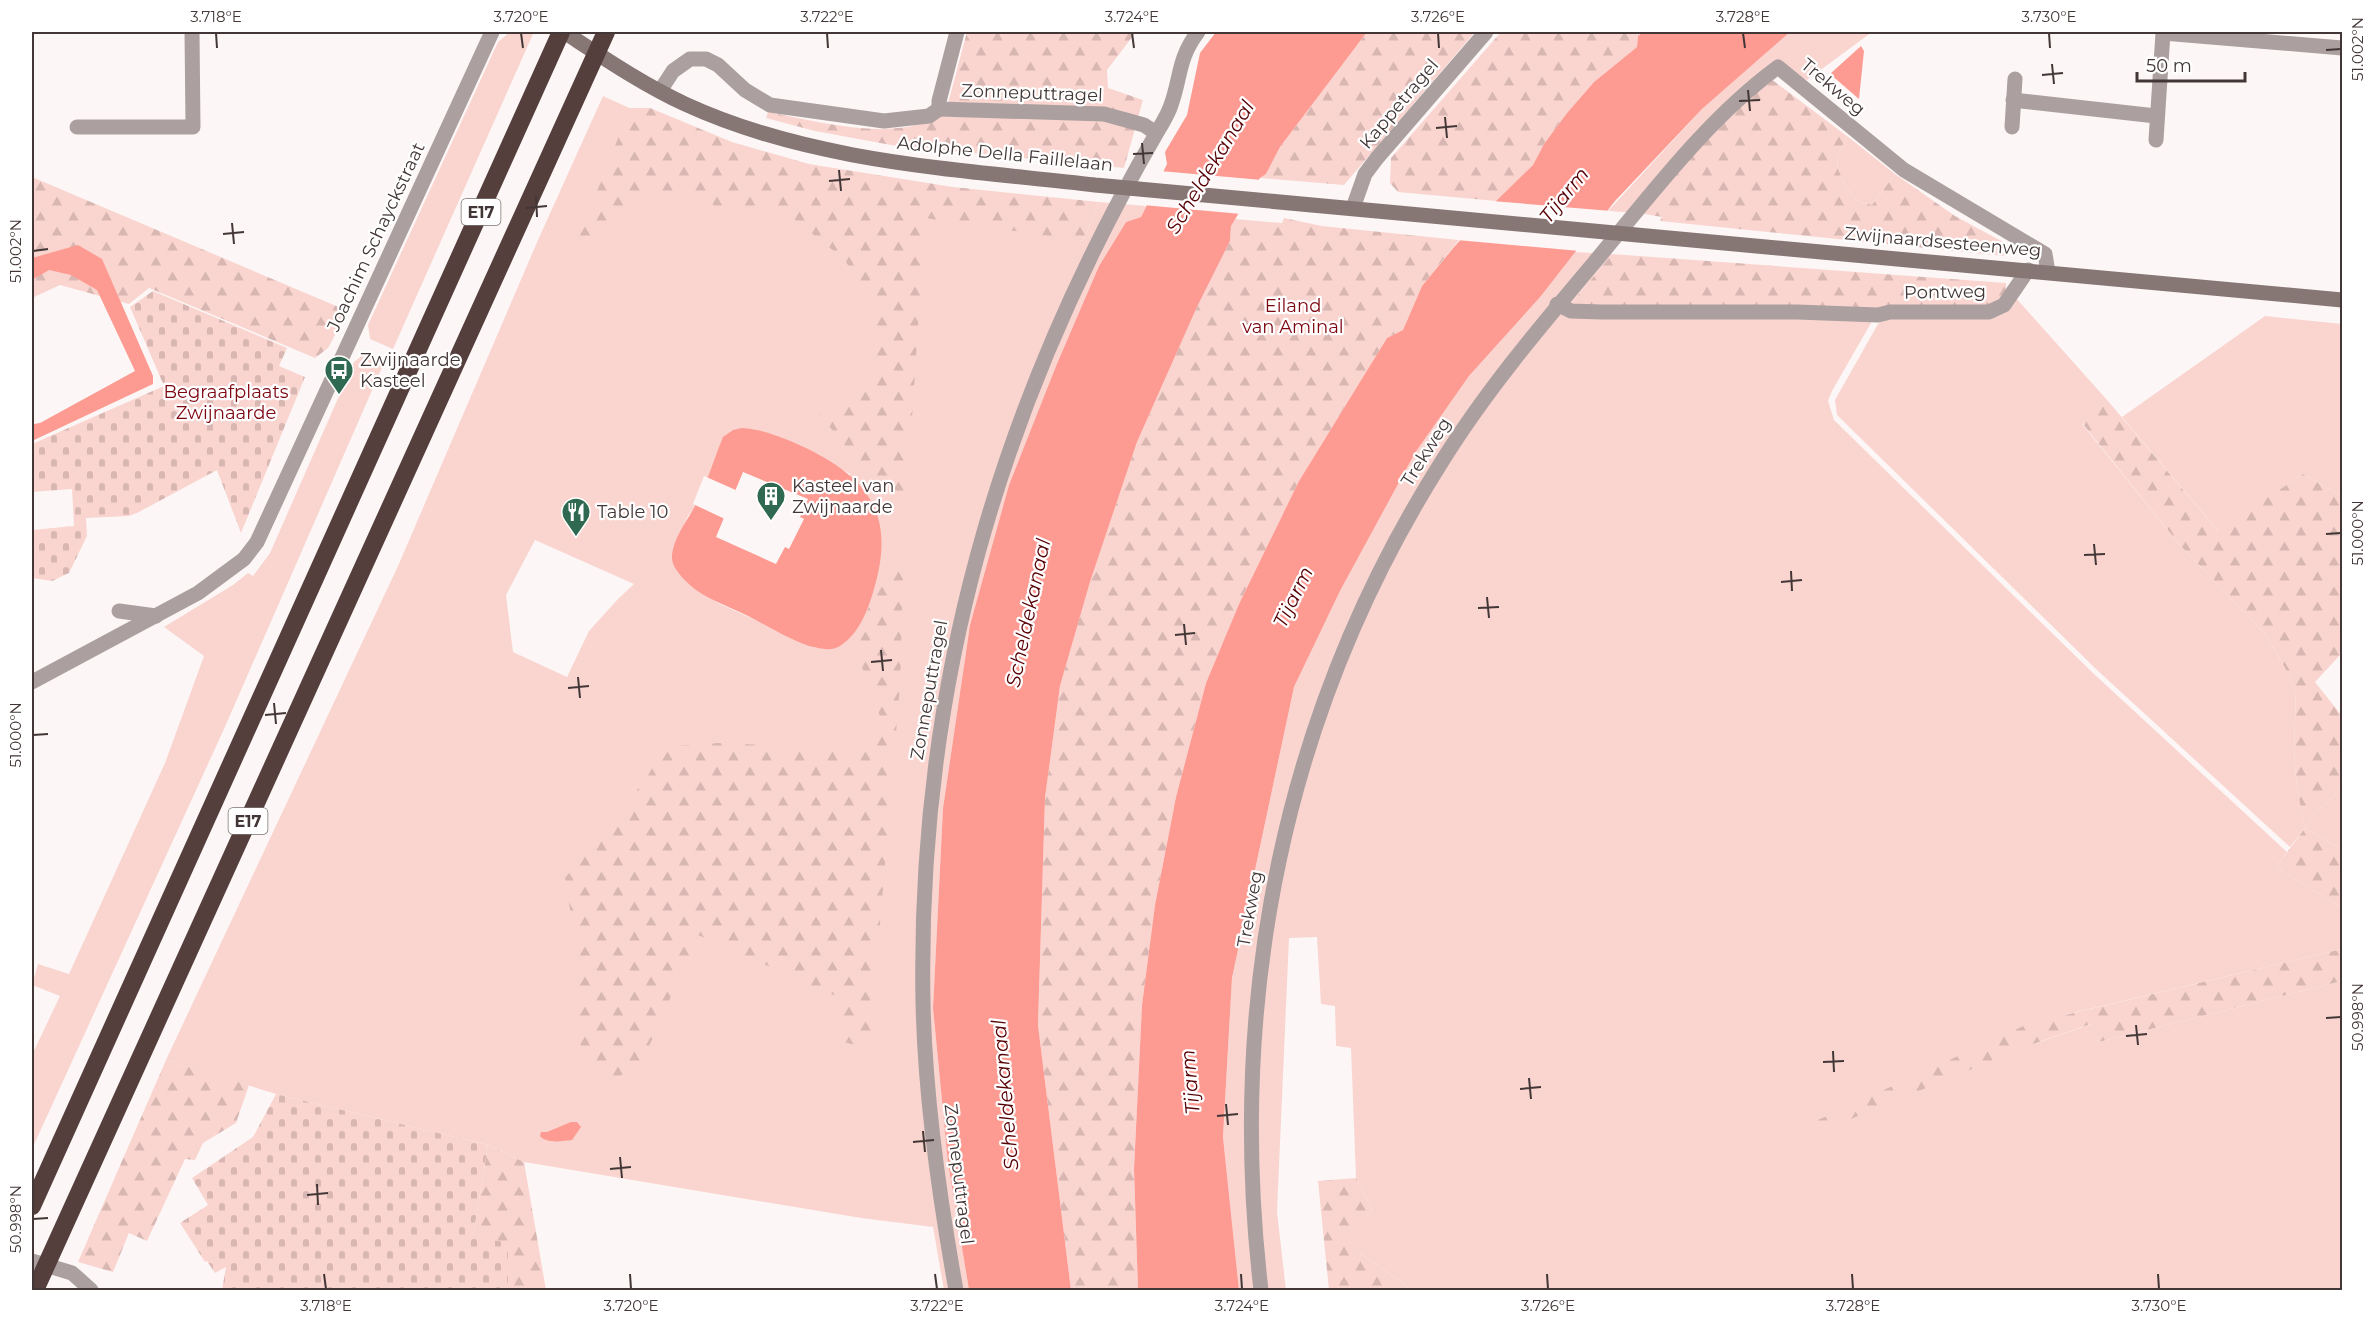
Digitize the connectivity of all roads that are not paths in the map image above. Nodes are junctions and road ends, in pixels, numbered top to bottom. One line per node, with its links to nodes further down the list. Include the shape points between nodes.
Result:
1 (195, 32): 14 (street, via 193,127)
2 (492, 32): 25 (street, Joachim Schayckstraat, via 257,542 230,571)
3 (563, 32): 10 (main road, Adolphe Della Faillelaan); 27 (highway, E17)
4 (606, 32): 29 (highway, E17)
5 (957, 32): 12 (street)
6 (1198, 32): 16 (street, Zonneputtragel, via 1183,55 1171,107)
7 (1486, 32): 18 (street, Kappetragel, via 1371,166)
8 (2343, 48): 13 (street, via 2163,33)
9 (2015, 80): 11 (street)
10 (660, 91): 12 (street, Zonneputtragel, via 673,71 690,59 706,59 770,105 884,121 929,116); 18 (main road, Adolphe Della Faillelaan, via 779,138 847,154 1095,185)
11 (2013, 100): 13 (street); 15 (street)
12 (939, 109): 16 (street, Zonneputtragel, via 1104,114 1144,125)
13 (2156, 116): 17 (street)
14 (77, 127)
15 (2012, 127)
16 (1156, 133): 31 (street, Zonneputtragel, via 1086,264 1009,450 977,553 942,710 928,831 923,1003 936,1161)
17 (2156, 140)
18 (1353, 208): 19 (main road, Adolphe Della Faillelaan)
19 (1540, 226): 20 (main road, Zwijnaardsesteenweg)
20 (2028, 270): 21 (main road, Zwijnaardsesteenweg); 23 (street, Pontweg, via 2004,305 1989,312 1601,312 1571,311)
21 (2048, 272): 22 (main road, Zwijnaardsesteenweg); 23 (street, Trekweg, via 2045,254 1904,171 1778,66 1717,121)
22 (2343, 300)
23 (1557, 304): 32 (street, Trekweg, via 1478,407 1411,512 1336,669 1302,769 1269,907 1253,1042 1251,1180)
24 (119, 611): 25 (street)
25 (156, 616): 26 (street, Joachim Schayckstraat)
26 (32, 682)
27 (32, 1206)
28 (32, 1261): 30 (street, via 72,1273)
29 (35, 1290)
30 (91, 1290)
31 (956, 1290)
32 (1261, 1290)

